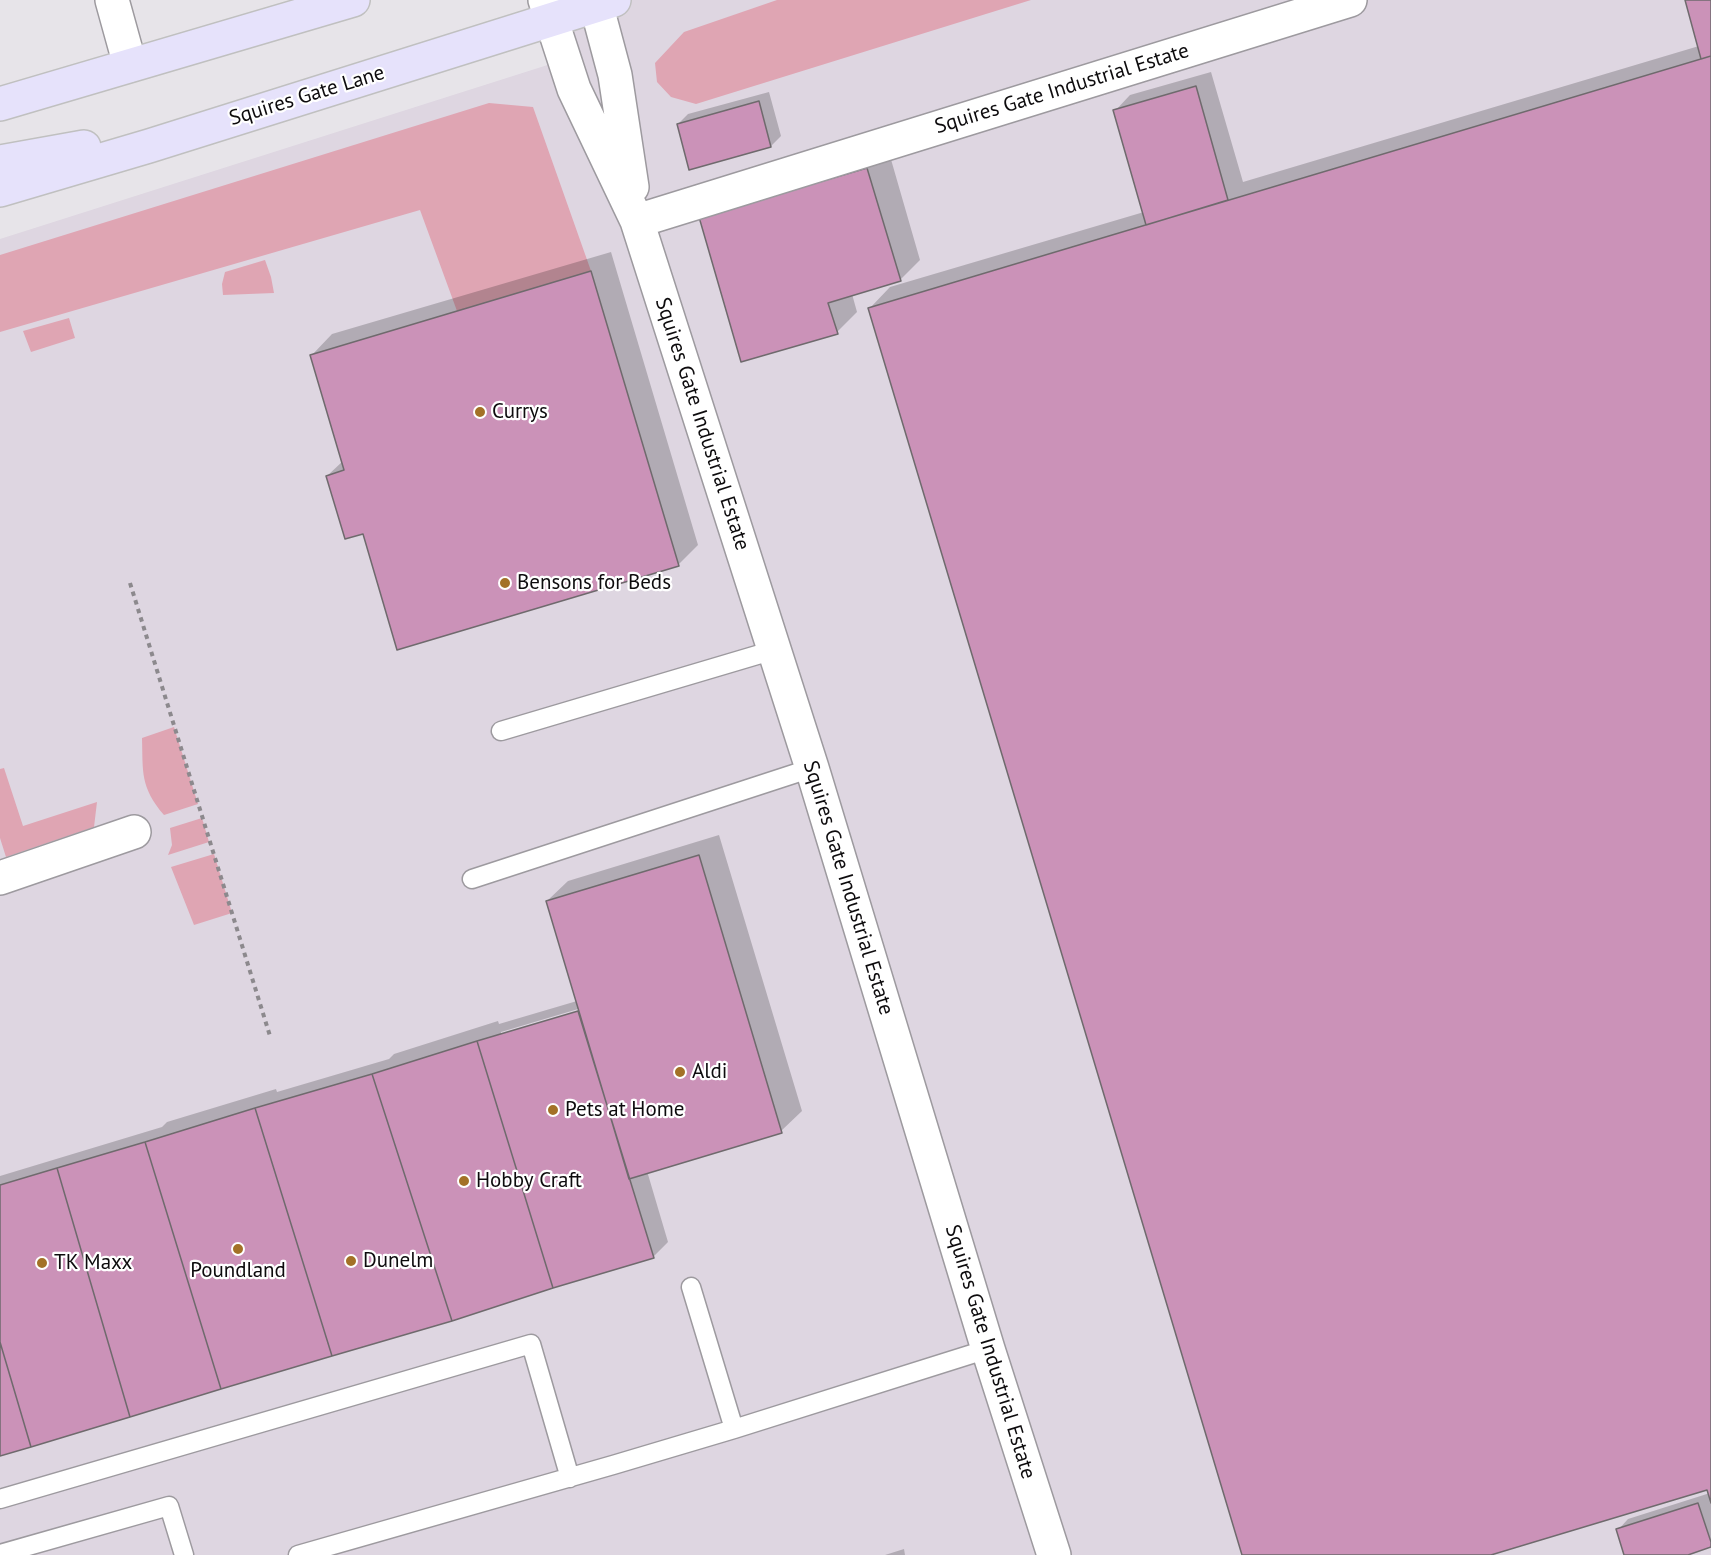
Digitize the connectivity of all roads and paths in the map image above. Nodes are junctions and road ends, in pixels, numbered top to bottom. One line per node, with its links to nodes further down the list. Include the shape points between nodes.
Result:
1 (112, 0): 6 (street)
2 (353, 0): 6 (main road)
3 (1350, 0): 11 (street, Squires Gate Industrial Estate)
4 (602, 2): 5 (main road, Squires Gate Lane); 11 (street)
5 (548, 10): 8 (main road, Squires Gate Lane); 11 (street, Squires Gate Industrial Estate, via 574,89)
6 (130, 65): 7 (main road)
7 (0, 104)
8 (207, 127): 9 (main road); 10 (main road, Squires Gate Lane)
9 (0, 162)
10 (0, 190)
11 (637, 221): 13 (street, Squires Gate Industrial Estate)
12 (130, 583): 19 (path)
13 (774, 650): 14 (lane); 15 (street, Squires Gate Industrial Estate)
14 (501, 731)
15 (812, 768): 18 (lane); 21 (street, Squires Gate Industrial Estate)
16 (134, 832): 17 (street)
17 (0, 878)
18 (472, 879)
19 (270, 1036)
20 (691, 1287): 22 (lane)
21 (988, 1348): 22 (lane); 28 (street, Squires Gate Industrial Estate)
22 (734, 1429): 23 (lane)
23 (570, 1478): 24 (lane, via 531,1344); 27 (lane)
24 (0, 1499)
25 (0, 1554): 26 (lane, via 169,1506)
26 (184, 1555)
27 (298, 1555)
28 (1054, 1555)

